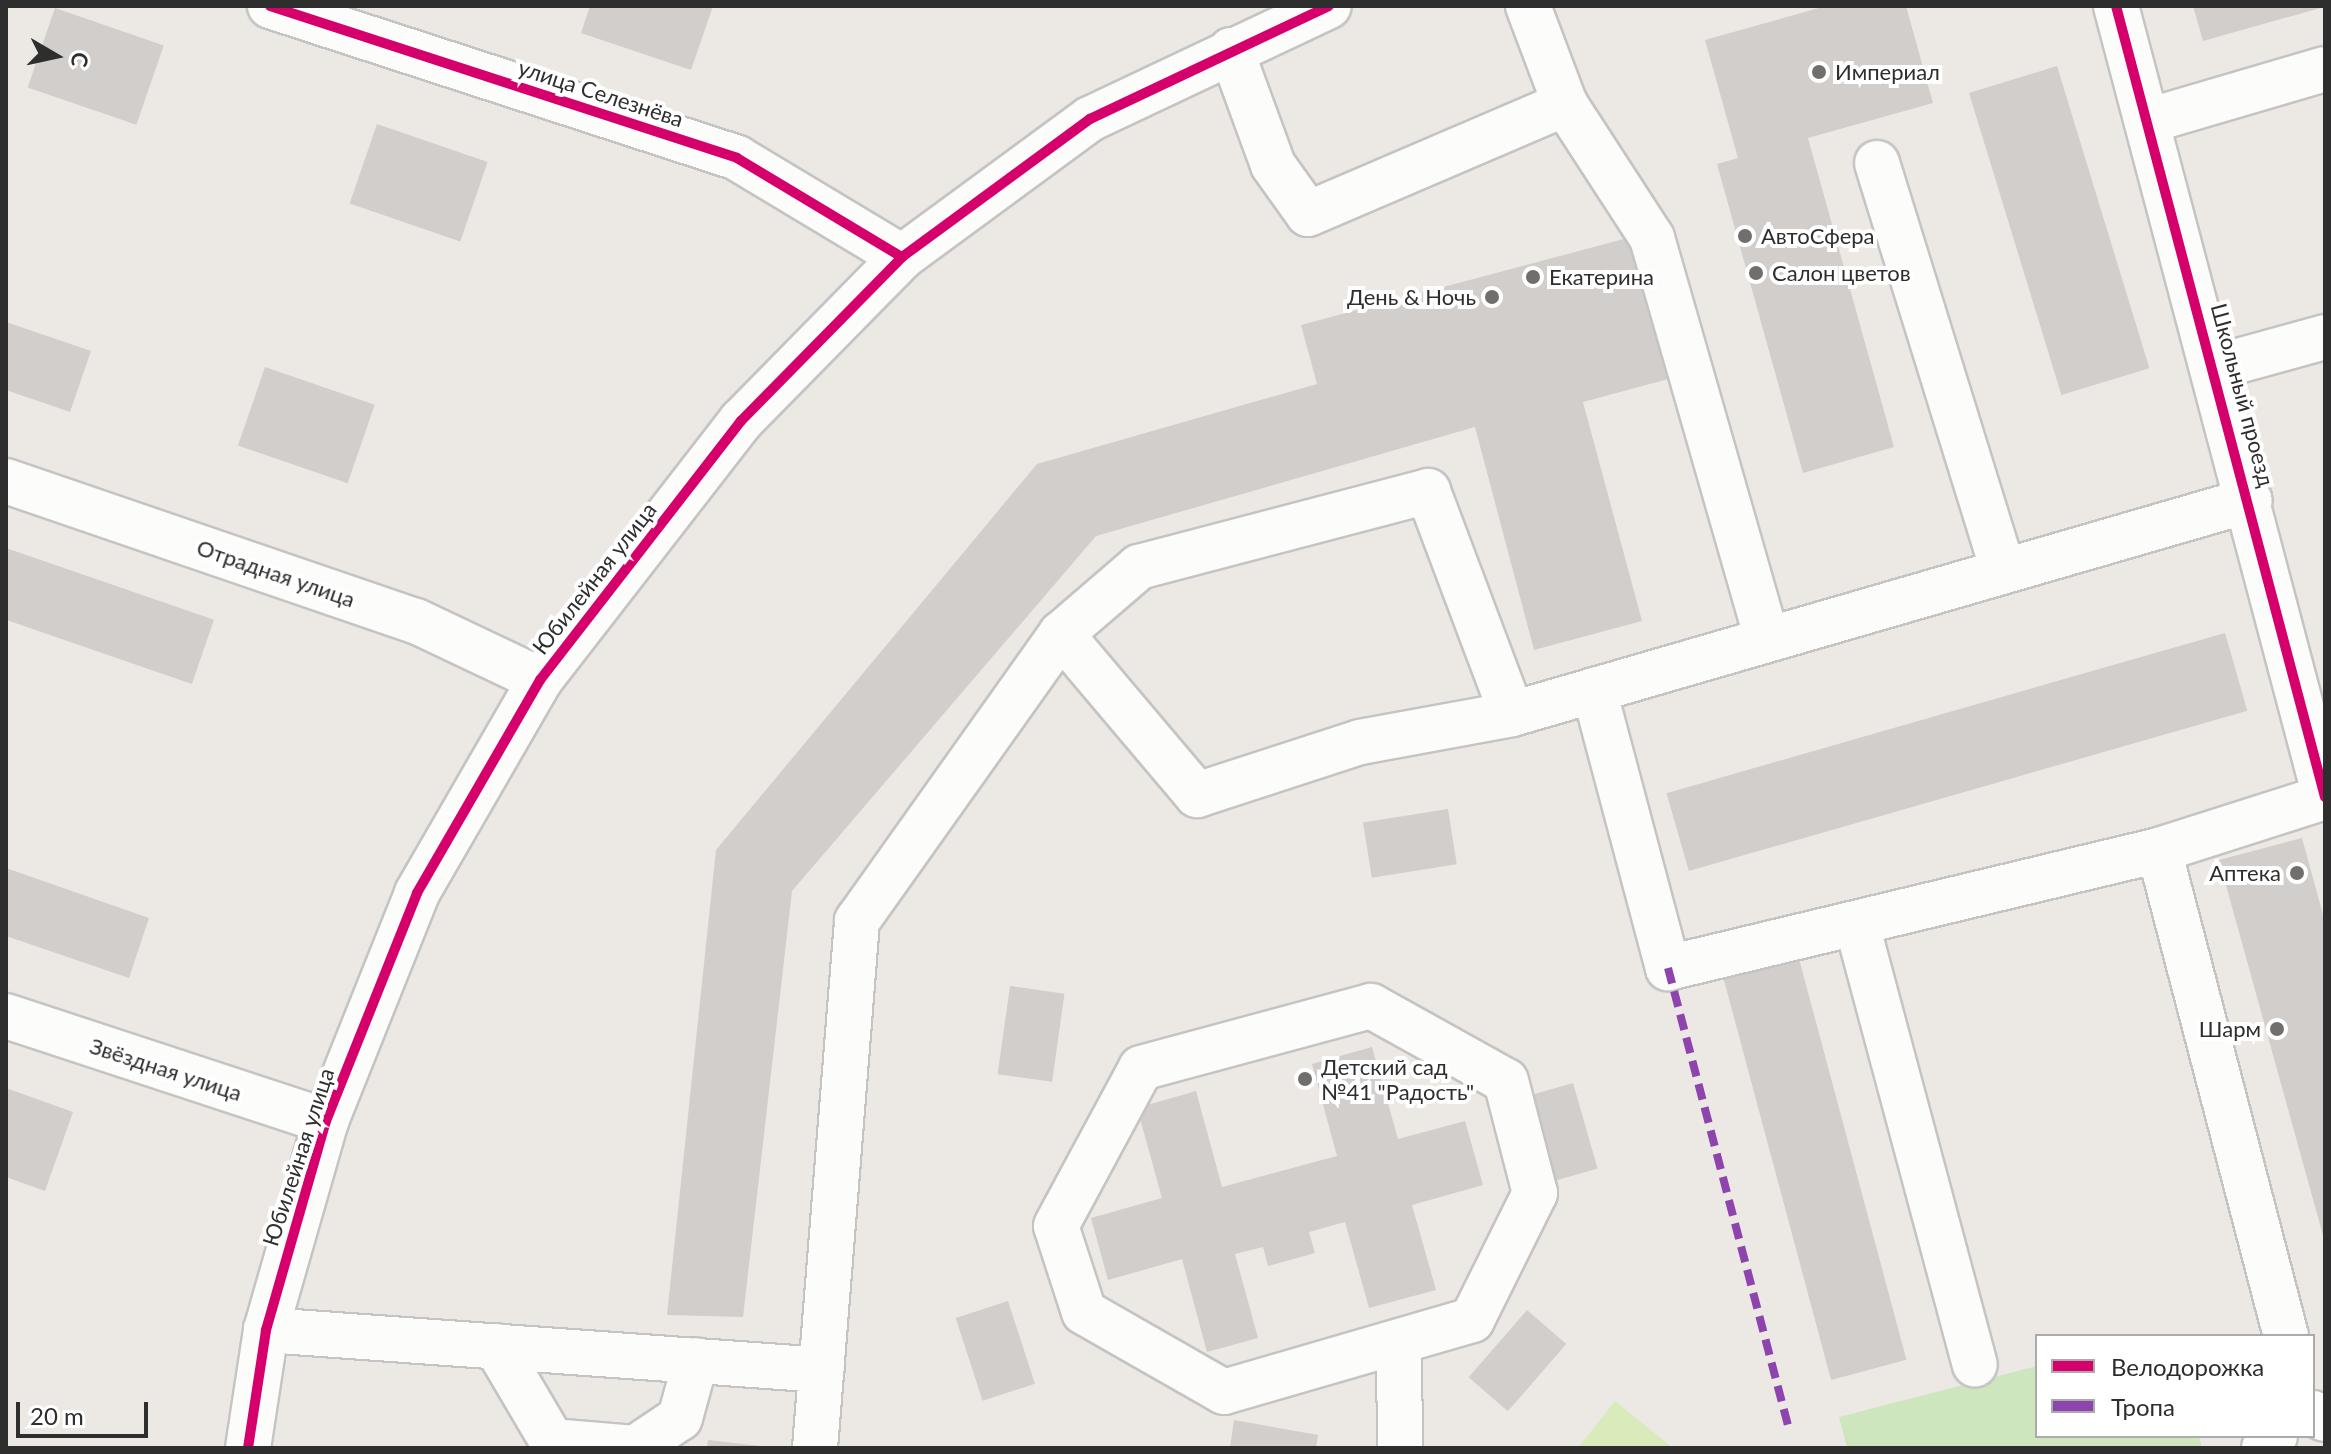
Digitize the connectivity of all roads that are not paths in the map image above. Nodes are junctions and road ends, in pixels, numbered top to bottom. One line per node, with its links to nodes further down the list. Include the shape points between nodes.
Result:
1 (270, 6): 11 (street, улица Селезнёва, via 737,158)
2 (1329, 6): 5 (street, Юбилейная улица)
3 (1528, 6): 8 (street)
4 (2116, 6): 9 (street, Школьный проезд)
5 (1272, 17): 6 (street, Юбилейная улица)
6 (1231, 50): 8 (street, via 1273,165 1308,214); 11 (street, Юбилейная улица, via 1090,119)
7 (2325, 69): 9 (street)
8 (1565, 104): 18 (street, via 1652,238)
9 (2148, 121): 13 (street, Школьный проезд)
10 (1877, 163): 16 (street)
11 (902, 257): 19 (street, Юбилейная улица, via 741,421)
12 (2325, 337): 13 (street)
13 (2216, 367): 15 (street, Школьный проезд)
14 (6, 481): 19 (street, Отрадная улица, via 416,621)
15 (2250, 500): 16 (street); 22 (street, Школьный проезд)
16 (2003, 571): 18 (street)
17 (1061, 634): 21 (street, via 1197,795 1360,742); 21 (street, via 1139,567 1428,491); 33 (street, via 857,921)
18 (1767, 639): 20 (street)
19 (540, 680): 26 (street, Юбилейная улица, via 417,893)
20 (1594, 690): 21 (street); 24 (street, via 1668,968)
21 (1512, 714)
22 (2325, 797): 23 (street)
23 (2159, 850): 24 (street); 28 (street)
24 (1857, 925): 32 (street)
25 (6, 1016): 26 (street, Звёздная улица)
26 (326, 1121): 27 (street, Юбилейная улица)
27 (266, 1330): 30 (street); 34 (street, Юбилейная улица)
28 (2285, 1334)
29 (1399, 1342): 29 (street, via 1472,1320 1535,1193 1506,1081 1371,1006 1141,1068 1056,1226 1084,1312 1224,1392); 37 (street)
30 (496, 1346): 31 (street); 35 (street, via 552,1441)
31 (696, 1360): 33 (street); 35 (street, via 680,1418)
32 (1975, 1364)
33 (822, 1370): 36 (street)
34 (248, 1448)
35 (635, 1448)
36 (815, 1448)
37 (1400, 1448)

